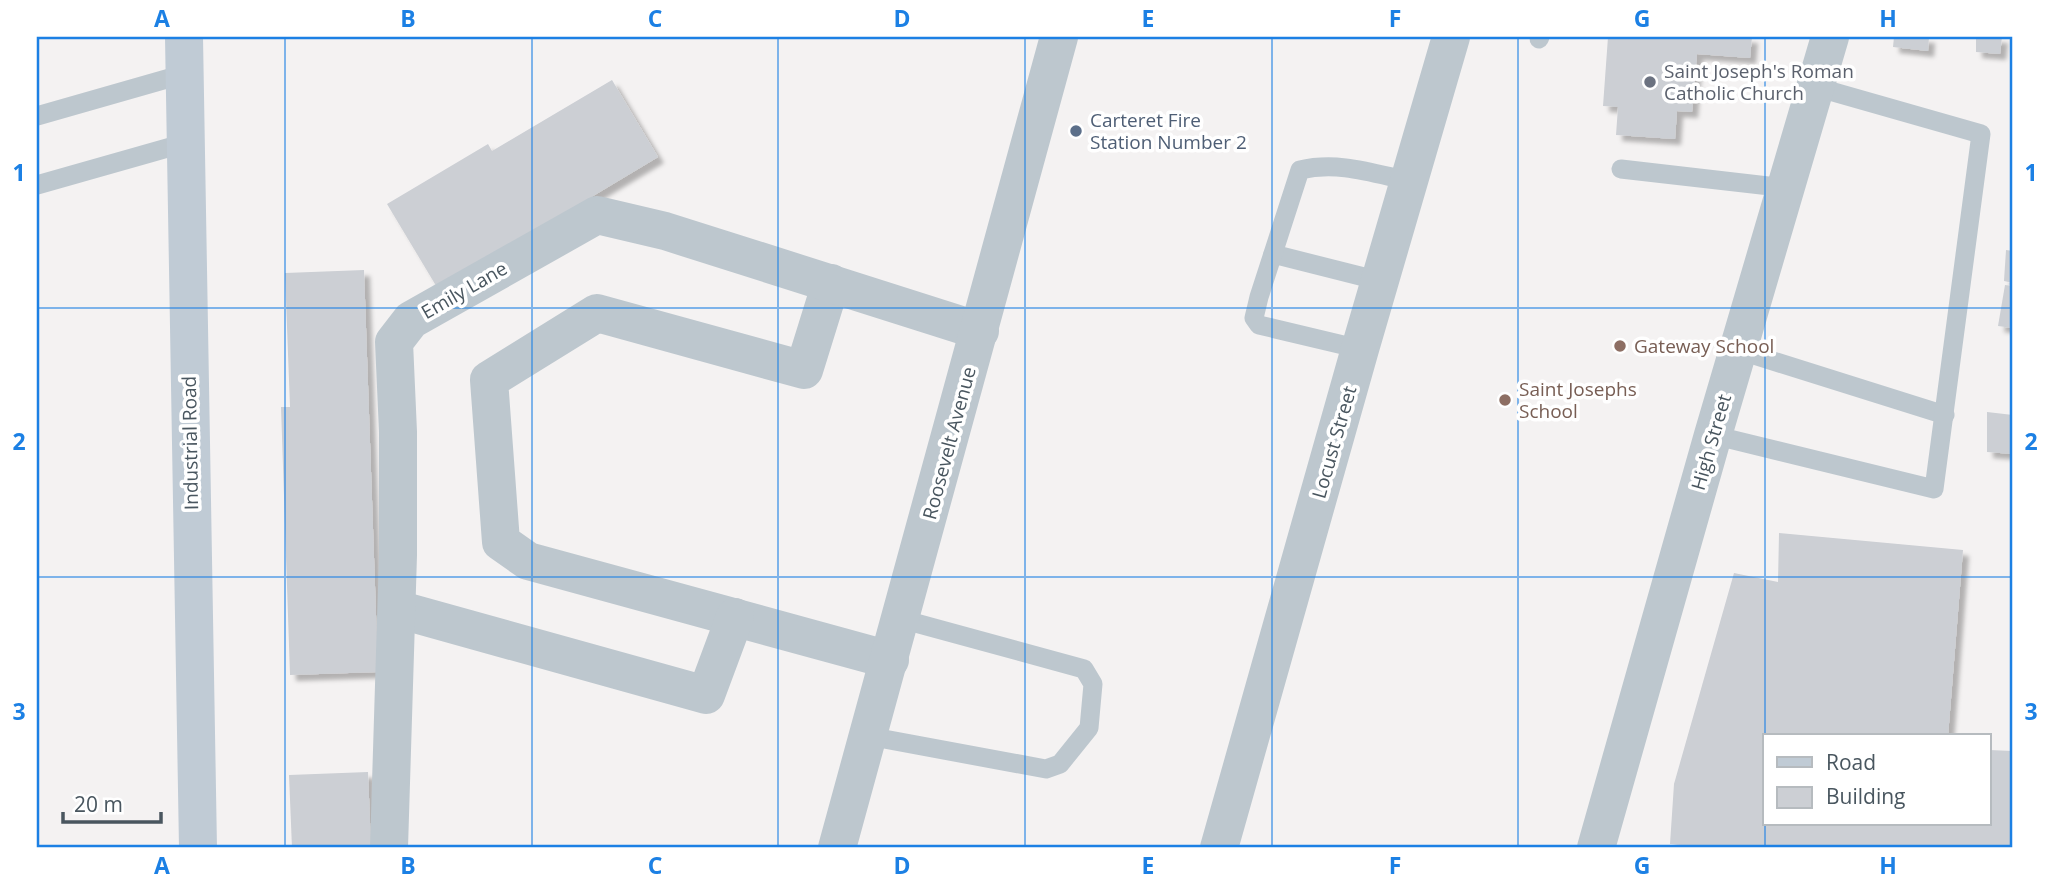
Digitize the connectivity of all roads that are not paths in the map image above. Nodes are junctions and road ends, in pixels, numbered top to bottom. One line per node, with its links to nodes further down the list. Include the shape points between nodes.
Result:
1 (184, 37): 5 (main road, Industrial Road)
2 (1059, 37): 16 (street, Roosevelt Avenue)
3 (1451, 37): 10 (street, Locust Street)
4 (1830, 37): 6 (street, High Street)
5 (184, 74): 7 (lane); 8 (main road, Industrial Road)
6 (1815, 87): 12 (street, High Street); 19 (lane, via 1981,134)
7 (37, 116)
8 (185, 143): 11 (lane); 26 (main road, Industrial Road)
9 (1621, 169): 12 (lane)
10 (1409, 181): 13 (lane, via 1342,166 1300,170); 14 (street, Locust Street)
11 (37, 185)
12 (1786, 188): 18 (street, High Street)
13 (1273, 254): 14 (lane); 17 (lane, via 1254,318 1259,326)
14 (1380, 281): 17 (street, Locust Street)
15 (831, 283): 16 (street, Emily Lane); 21 (street, Emily Lane, via 666,231 597,215 411,320 394,342); 22 (street, via 804,370 597,313 489,380 500,542 528,561)
16 (980, 331): 23 (street, Roosevelt Avenue)
17 (1360, 348): 29 (street, Locust Street)
18 (1738, 350): 19 (lane); 20 (street, High Street)
19 (1945, 415): 20 (lane, via 1934,489)
20 (1713, 435): 30 (street, High Street)
21 (397, 609): 22 (street, via 706,695); 27 (street, Emily Lane)
22 (735, 617): 24 (street)
23 (901, 620): 24 (street, Roosevelt Avenue); 25 (lane, via 1084,669 1093,684 1089,728 1060,764 1046,769)
24 (890, 660): 25 (street, Roosevelt Avenue)
25 (868, 736): 28 (street, Roosevelt Avenue)
26 (198, 848)
27 (389, 848)
28 (837, 848)
29 (1219, 848)
30 (1596, 848)

